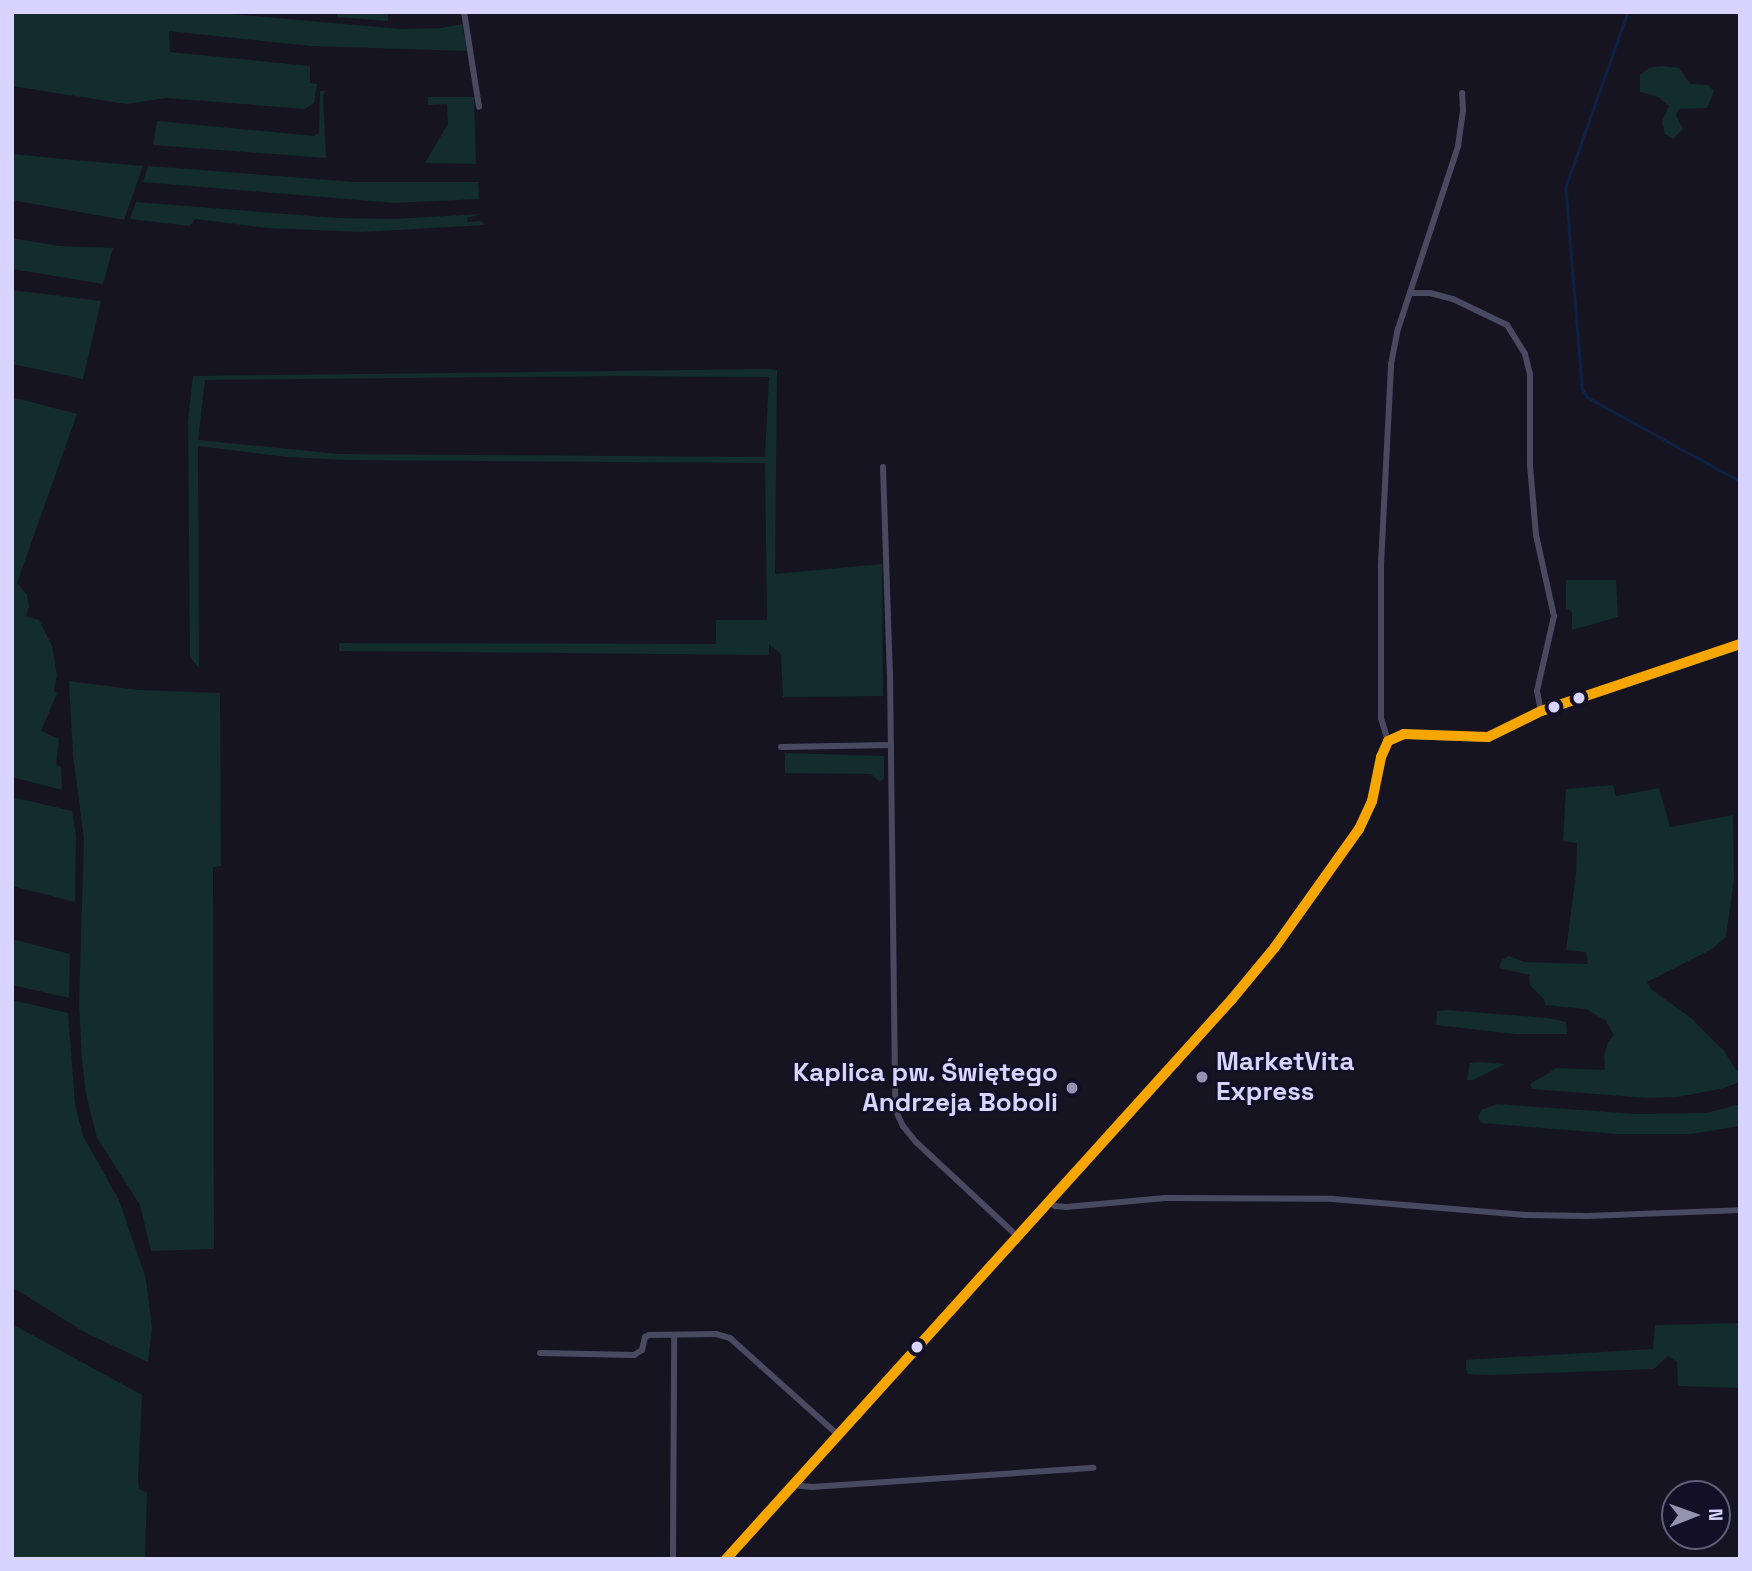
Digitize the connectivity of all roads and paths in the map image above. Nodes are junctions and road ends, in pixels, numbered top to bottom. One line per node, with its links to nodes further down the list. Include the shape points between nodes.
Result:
1 (464, 12): 3 (street)
2 (1462, 93): 4 (street, via 1458,146)
3 (479, 107)
4 (1410, 293): 7 (street, via 1453,299 1507,325 1525,354 1530,374 1536,535 1554,616 1537,691); 8 (street, via 1391,364 1385,478 1381,718)
5 (883, 467): 9 (street)
6 (1740, 644): 7 (street)
7 (1541, 711): 8 (street, via 1488,737 1404,734)
8 (1388, 741): 11 (street, via 1359,829 1310,900 1232,999)
9 (891, 746): 10 (street); 13 (street, via 895,1109 916,1142)
10 (781, 747)
11 (1049, 1201): 12 (street, via 1058,1207 1166,1198 1332,1199 1587,1216); 13 (street)
12 (1740, 1210)
13 (1017, 1236): 16 (street)
14 (674, 1335): 15 (street, via 649,1335 634,1355); 16 (street, via 730,1338); 19 (street)
15 (540, 1353)
16 (838, 1435): 18 (street)
17 (1093, 1468): 18 (street)
18 (793, 1485): 20 (street)
19 (673, 1559)
20 (726, 1559)

